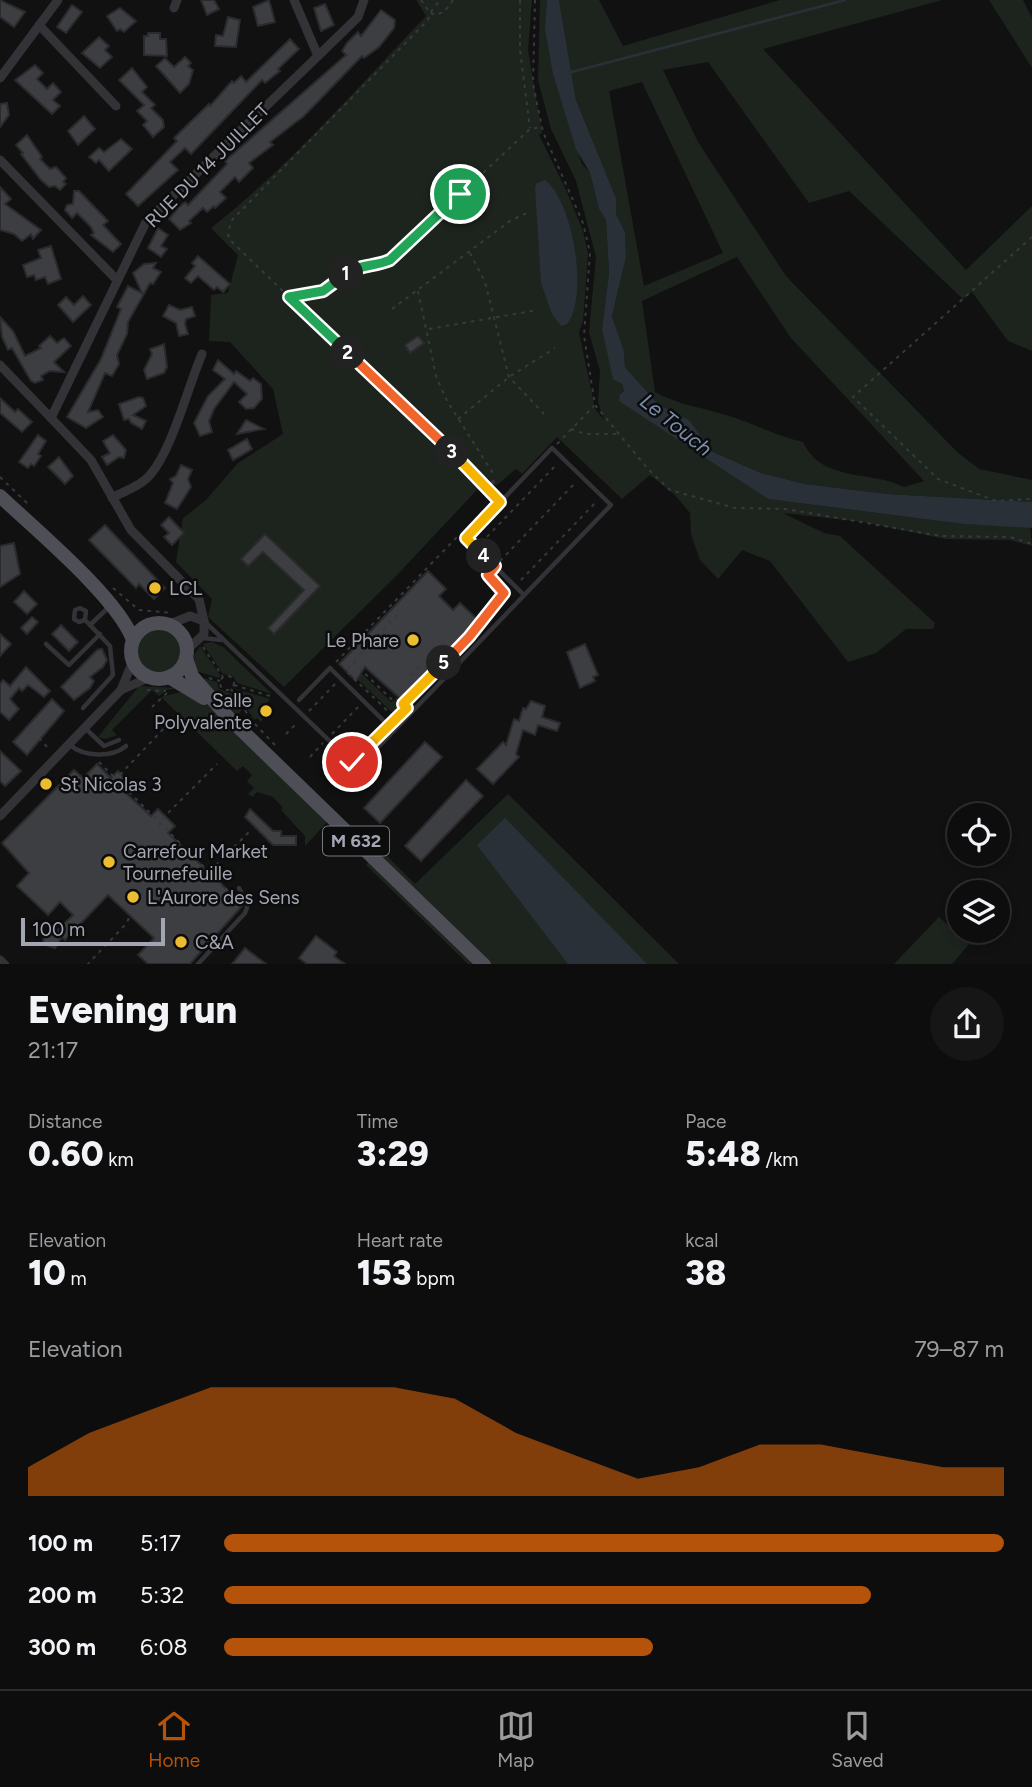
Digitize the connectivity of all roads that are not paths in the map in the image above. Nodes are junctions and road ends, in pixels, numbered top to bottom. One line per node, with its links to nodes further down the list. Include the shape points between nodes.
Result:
1 (58, 0): 4 (street)
2 (294, 0): 5 (street)
3 (364, 0): 5 (street, RUE DU 14 JUILLET, via 358,17)
4 (39, 25): 6 (street); 7 (street)
5 (318, 56): 9 (street, RUE DU 14 JUILLET, via 150,217)
6 (0, 78)
7 (116, 106)
8 (0, 160): 9 (street)
9 (117, 280): 12 (street, RUE DU 14 JUILLET)
10 (202, 354): 15 (street, via 153,471)
11 (0, 365): 12 (street)
12 (51, 418): 15 (street, via 91,460)
13 (493, 482): 16 (lane, via 485,486)
14 (0, 496): 19 (main road)
15 (112, 498): 17 (street, via 131,530)
16 (500, 502): 18 (lane, via 466,538); 18 (lane, via 552,448 611,505)
17 (194, 594): 20 (street, via 196,607); 23 (street)
18 (524, 595): 42 (lane)
19 (109, 596): 24 (main road); 25 (lane); 28 (main road)
20 (190, 616): 21 (street); 23 (street)
21 (175, 619): 24 (main road); 31 (main road)
22 (85, 620): 25 (lane)
23 (204, 621): 27 (street); 29 (lane)
24 (150, 624): 28 (main road)
25 (90, 625): 26 (lane)
26 (100, 634): 30 (lane, via 69,665); 36 (lane, via 112,651 113,671)
27 (201, 638): 29 (lane); 31 (street)
28 (133, 640): 32 (main road)
29 (222, 640): 42 (lane, via 358,768)
30 (46, 644)
31 (187, 654): 34 (main road); 40 (main road, M 632, via 192,676)
32 (133, 661): 33 (main road); 35 (street)
33 (149, 677): 34 (main road); 35 (street)
34 (168, 684): 40 (main road, M 632, via 185,684)
35 (121, 690): 38 (street)
36 (97, 694): 38 (lane); 39 (lane)
37 (299, 700): 42 (lane, via 330,668)
38 (107, 705): 41 (street)
39 (83, 708)
40 (228, 717): 51 (main road, M 632)
41 (85, 728): 43 (lane, via 104,746); 44 (street)
42 (394, 730)
43 (119, 740)
44 (69, 744): 45 (lane, via 75,750 110,755); 46 (street)
45 (126, 746)
46 (0, 816)
47 (239, 888): 50 (lane, via 248,905 245,913)
48 (0, 960): 49 (street)
49 (5, 964)
50 (197, 964)
51 (484, 964)

